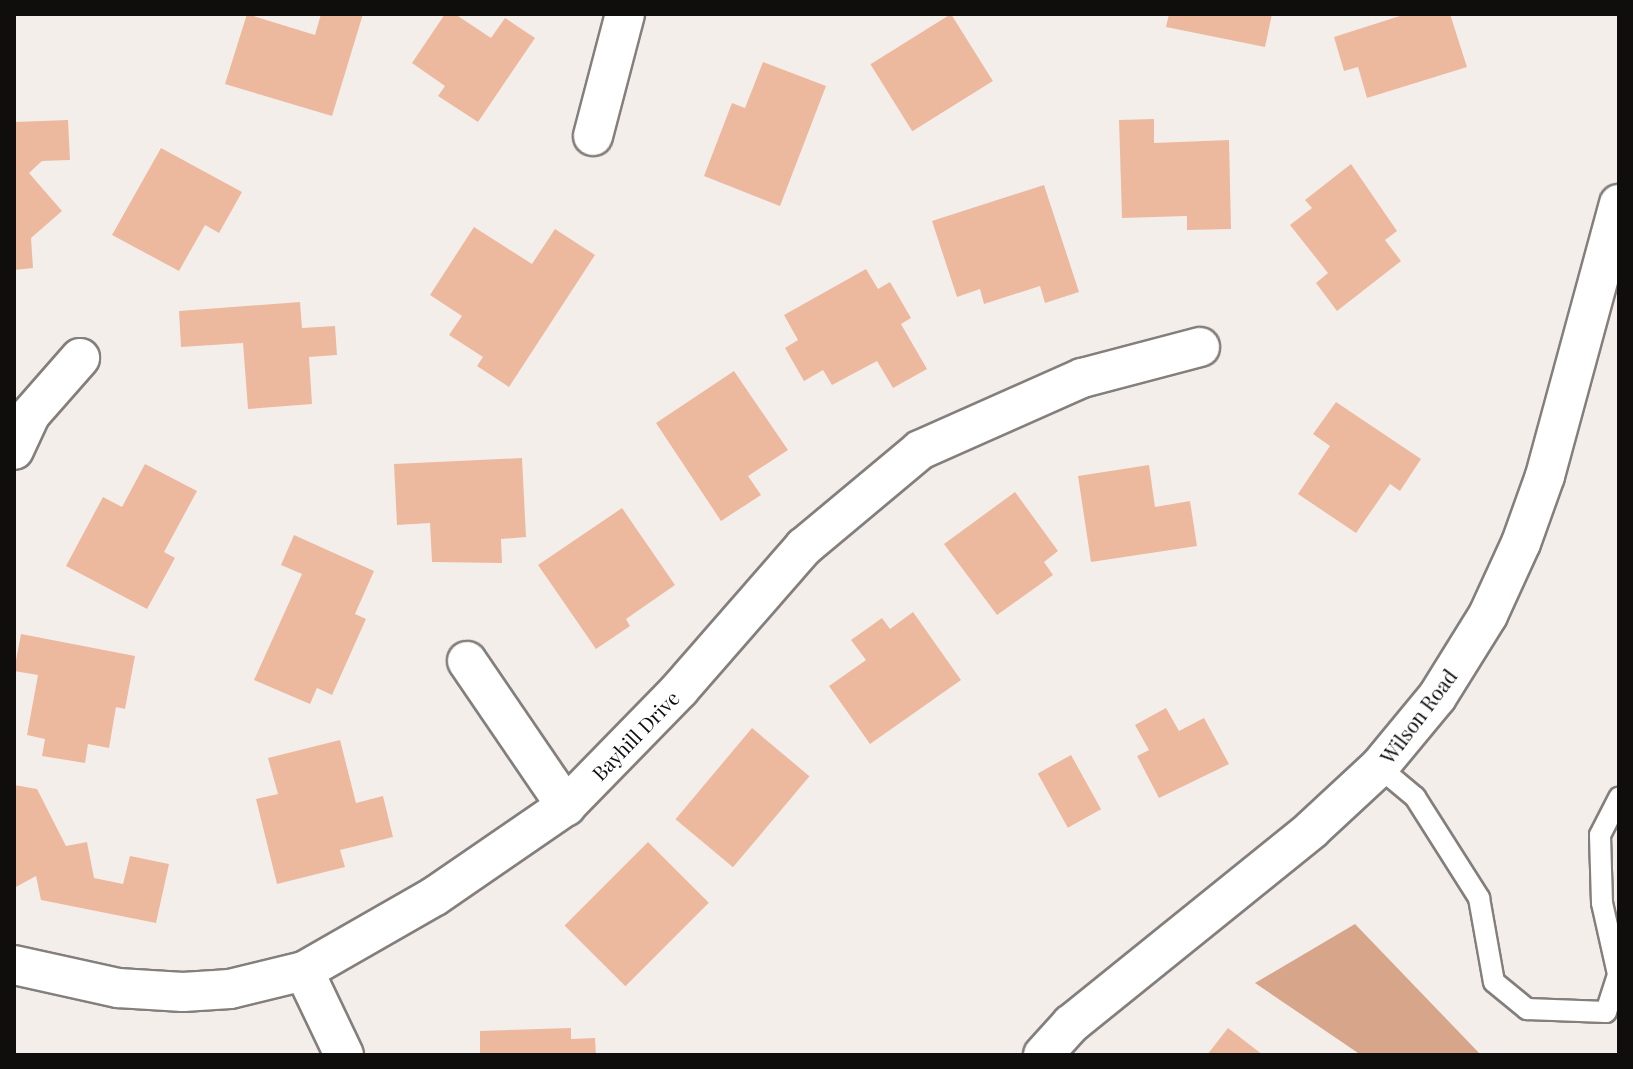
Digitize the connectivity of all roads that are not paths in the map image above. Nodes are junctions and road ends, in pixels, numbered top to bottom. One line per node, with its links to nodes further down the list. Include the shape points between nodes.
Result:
1 (625, 14): 2 (street)
2 (593, 136)
3 (1619, 204): 8 (street, Wilson Road, via 1545,476 1521,543 1488,615 1437,697)
4 (1200, 347): 10 (street, Bayhill Drive, via 1082,378 920,450 804,547 680,689)
5 (80, 358): 6 (street, via 30,415)
6 (14, 450)
7 (467, 661): 10 (street)
8 (1379, 767): 14 (lane, via 1415,797 1479,898 1494,982 1527,1009); 16 (street, Wilson Road, via 1311,830 1071,1024)
9 (1619, 798): 13 (lane, via 1600,835 1602,903)
10 (566, 806): 12 (street, Bayhill Drive, via 435,896)
11 (14, 965): 12 (street, Bayhill Drive, via 118,988 183,992 230,989)
12 (304, 971): 15 (street)
13 (1619, 974): 14 (lane)
14 (1613, 1013)
15 (344, 1055)
16 (1043, 1055)

